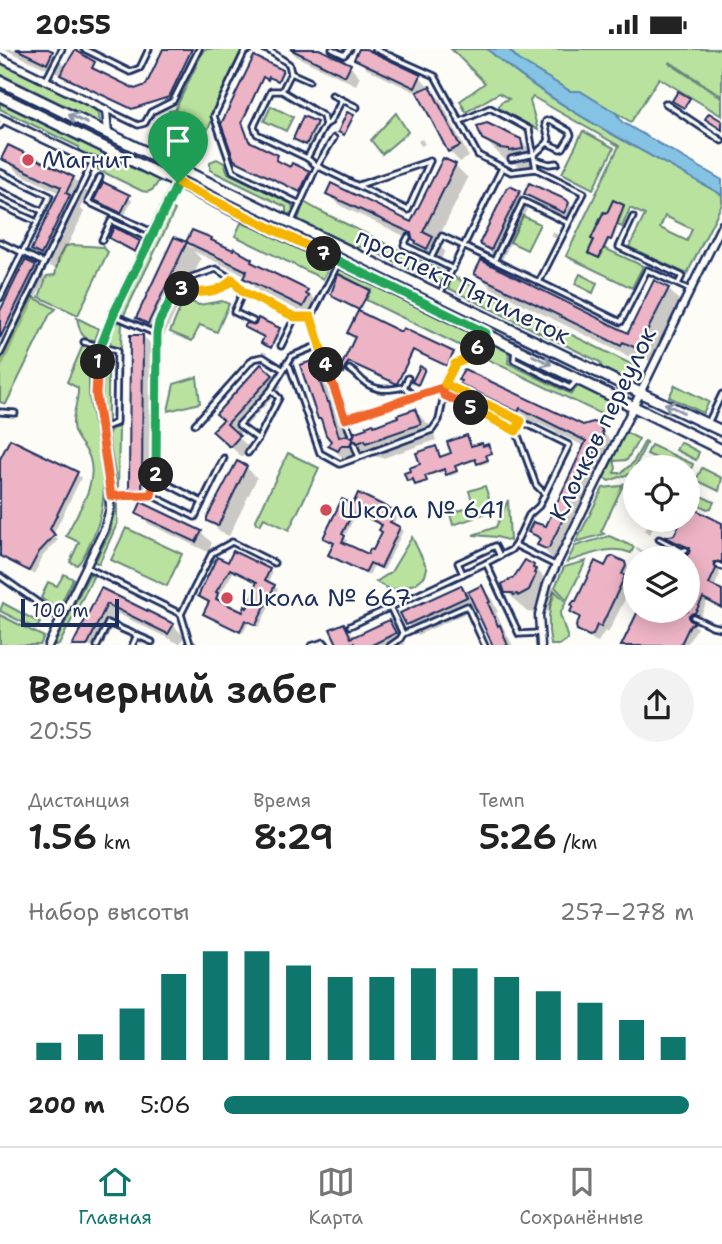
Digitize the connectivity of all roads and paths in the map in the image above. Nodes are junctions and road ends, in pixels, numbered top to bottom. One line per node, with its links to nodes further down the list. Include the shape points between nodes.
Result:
1 (62, 49): 13 (lane)
2 (84, 49): 3 (lane, via 130,72 140,68)
3 (149, 49)
4 (199, 49): 22 (lane, via 173,101 151,112 145,123 138,125)
5 (250, 49): 46 (lane, via 214,116 229,163 233,171)
6 (264, 49): 10 (lane)
7 (332, 49): 8 (lane, via 344,55)
8 (350, 49)
9 (374, 49): 24 (lane, via 435,76)
10 (270, 50): 12 (lane, via 289,64)
11 (0, 58): 13 (street)
12 (291, 73): 15 (lane); 16 (lane)
13 (46, 80): 22 (street)
14 (0, 81): 26 (street, проспект Пятилеток, one-way to 14)
15 (309, 81)
16 (282, 91): 25 (lane, via 323,116); 32 (lane, via 271,90 254,126 257,134)
17 (332, 95): 19 (lane)
18 (0, 96): 31 (street, проспект Пятилеток)
19 (342, 100): 21 (lane); 25 (lane)
20 (666, 103): 28 (lane)
21 (357, 107)
22 (106, 110): 26 (street)
23 (1, 121): 35 (street)
24 (459, 122): 30 (lane, via 490,108 529,129); 38 (lane, via 478,155)
25 (325, 125): 32 (lane)
26 (107, 134): 40 (street, проспект Пятилеток)
27 (334, 138): 37 (lane)
28 (722, 141)
29 (547, 143): 29 (lane, via 546,121 569,131 563,148); 30 (lane)
30 (535, 154): 33 (lane); 34 (lane)
31 (120, 155): 35 (street); 43 (street, проспект Пятилеток)
32 (307, 158): 37 (lane)
33 (511, 159)
34 (536, 160): 36 (lane); 39 (lane)
35 (93, 162): 63 (lane)
36 (557, 163)
37 (317, 166): 44 (lane); 46 (lane)
38 (502, 167): 39 (lane, via 511,172); 58 (lane)
39 (536, 169): 52 (lane, via 583,193)
40 (183, 171): 43 (street); 51 (street, проспект Пятилеток)
41 (0, 172): 48 (lane, via 50,196)
42 (100, 177): 54 (lane, via 88,202)
43 (178, 183): 54 (street); 62 (street, проспект Пятилеток)
44 (358, 186): 44 (lane, via 408,210 430,161 382,177)
45 (0, 191): 48 (lane)
46 (300, 204): 51 (lane)
47 (0, 205): 50 (lane)
48 (43, 211): 50 (lane)
49 (633, 218): 67 (lane, via 619,247 682,276)
50 (37, 222): 59 (lane)
51 (291, 223): 71 (street, проспект Пятилеток)
52 (568, 223): 61 (lane, via 523,201); 66 (lane)
53 (722, 228): 69 (street, Клочков переулок)
54 (152, 236): 56 (lane, via 111,221); 73 (street)
55 (408, 237): 60 (lane, via 404,245)
56 (102, 240)
57 (0, 242): 59 (lane)
58 (463, 246): 60 (lane, via 442,236); 61 (lane); 64 (lane)
59 (22, 253): 63 (lane); 72 (lane)
60 (431, 258): 64 (lane)
61 (494, 261): 66 (lane)
62 (339, 262): 75 (lane); 77 (street, проспект Пятилеток)
63 (44, 263): 83 (lane)
64 (453, 269): 71 (lane)
65 (232, 279): 68 (lane, via 222,288 198,293); 68 (lane, via 216,269 180,281); 70 (lane)
66 (539, 282): 67 (lane, via 621,322 647,269)
67 (678, 284): 69 (lane)
68 (177, 288): 78 (lane)
69 (690, 290): 91 (street, Клочков переулок)
70 (243, 292): 74 (lane); 76 (lane, via 234,312)
71 (439, 296): 91 (street, проспект Пятилеток)
72 (0, 298)
73 (113, 315): 78 (lane); 81 (street)
74 (295, 317): 75 (lane); 82 (lane)
75 (311, 317): 80 (lane)
76 (253, 321)
77 (486, 333): 88 (lane, via 475,355 455,364); 95 (street, проспект Пятилеток)
78 (157, 334): 112 (lane)
79 (84, 342): 81 (lane)
80 (319, 345): 84 (lane, via 298,352); 98 (lane)
81 (101, 346): 102 (street, via 96,380); 102 (lane, via 117,351 116,423)
82 (281, 346)
83 (0, 354)
84 (286, 363): 85 (lane); 110 (lane, via 320,453 340,464)
85 (282, 369): 90 (lane); 100 (lane, via 263,357 253,359)
86 (349, 369): 89 (lane, via 384,391)
87 (408, 378): 89 (lane)
88 (443, 386): 93 (lane); 94 (lane); 99 (lane)
89 (404, 387): 94 (lane)
90 (271, 390): 106 (lane, via 279,398); 106 (lane, via 239,425)
91 (640, 392): 95 (street, Клочков переулок); 101 (street, проспект Пятилеток, one-way to 91)
92 (722, 394): 101 (lane)
93 (444, 395): 103 (lane); 110 (lane, via 432,430)
94 (415, 397): 98 (lane)
95 (634, 406): 108 (street, проспект Пятилеток); 123 (street, Клочков переулок)
96 (0, 412): 97 (lane)
97 (15, 414)
98 (345, 419): 105 (lane)
99 (521, 421): 103 (lane); 113 (lane, via 569,445)
100 (195, 424)
101 (708, 424): 104 (street, проспект Пятилеток)
102 (101, 428): 115 (street)
103 (516, 431): 113 (lane, via 536,485)
104 (722, 431)
105 (351, 434)
106 (258, 439): 109 (lane)
107 (354, 444): 110 (lane)
108 (722, 450)
109 (248, 453)
110 (359, 457)
111 (224, 458): 116 (lane)
112 (156, 478): 114 (lane); 116 (lane)
113 (545, 494): 118 (lane)
114 (151, 495): 115 (lane); 116 (lane, via 195,517)
115 (111, 496): 124 (street, via 104,530)
116 (202, 502)
117 (659, 539): 119 (lane)
118 (515, 545): 120 (lane); 123 (lane)
119 (675, 546)
120 (500, 556): 122 (lane); 125 (lane, via 495,546 458,563)
121 (274, 563): 128 (lane, via 232,543 225,546 212,554)
122 (486, 563): 125 (lane); 133 (lane, via 519,634)
123 (555, 565): 133 (street, Клочков переулок, via 540,605)
124 (86, 567): 128 (lane); 129 (street)
125 (463, 573): 127 (lane)
126 (0, 576): 129 (lane)
127 (390, 607): 131 (lane); 134 (lane)
128 (181, 614): 140 (lane)
129 (61, 619): 137 (street)
130 (700, 620): 132 (lane)
131 (350, 625)
132 (722, 628)
133 (539, 633): 143 (street, Клочков переулок)
134 (403, 634): 141 (lane); 142 (lane, via 467,606)
135 (137, 635): 136 (lane); 138 (lane, via 108,623); 139 (lane)
136 (152, 642)
137 (48, 645)
138 (97, 645)
139 (132, 645)
140 (192, 645)
141 (391, 645)
142 (485, 645)
143 (541, 645)

